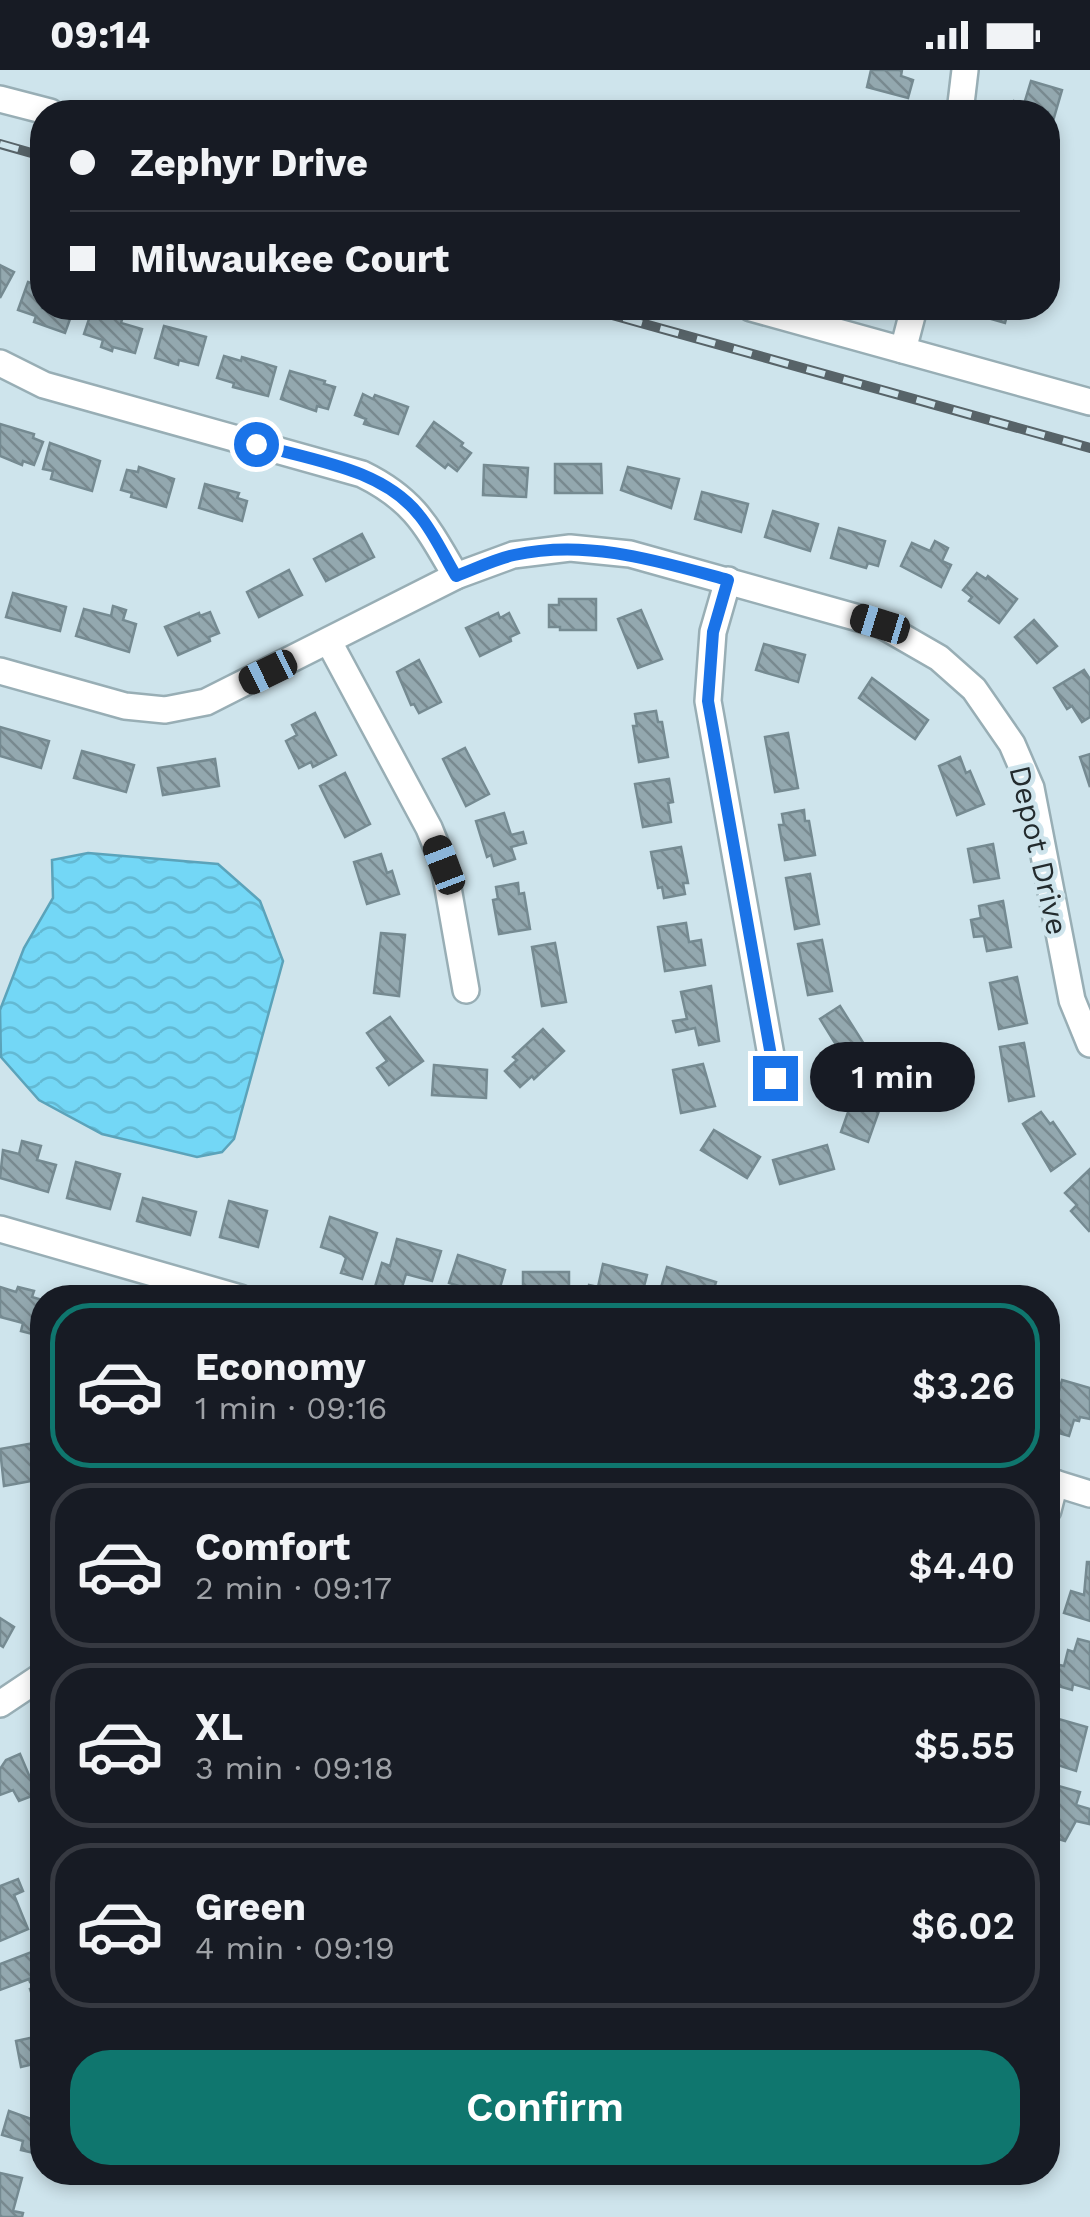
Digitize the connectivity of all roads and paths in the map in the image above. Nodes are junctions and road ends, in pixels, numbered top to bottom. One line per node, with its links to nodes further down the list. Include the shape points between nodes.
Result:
1 (966, 70): 3 (street)
2 (0, 98): 4 (street)
3 (962, 100)
4 (30, 106)
5 (795, 320): 7 (street)
6 (911, 320): 7 (street)
7 (903, 350): 9 (street)
8 (0, 362): 10 (street, via 44,385 362,474 418,514)
9 (1090, 402)
10 (456, 576): 11 (street, Depot Drive, via 513,555 570,548 630,554); 12 (street, Depot Drive)
11 (728, 580): 15 (street, Depot Drive, via 880,624 939,658 974,690 1012,744 1031,788 1072,1000); 16 (street, via 713,632 708,701)
12 (329, 642): 13 (street, Depot Drive, via 206,702 165,710 125,706); 14 (street, via 444,865)
13 (0, 671)
14 (466, 990)
15 (1090, 1044)
16 (775, 1078)
17 (0, 1229): 18 (street)
18 (195, 1285)
19 (1060, 1485): 20 (street)
20 (1090, 1494)
21 (30, 1684): 22 (street)
22 (0, 1704)

